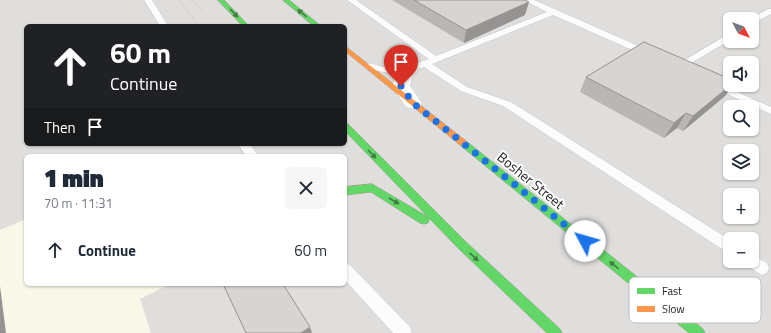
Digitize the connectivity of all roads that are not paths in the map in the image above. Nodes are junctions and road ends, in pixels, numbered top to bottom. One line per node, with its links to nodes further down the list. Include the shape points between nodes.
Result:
1 (148, 0): 9 (lane)
2 (221, 0): 10 (main road, one-way to 10)
3 (286, 0): 11 (main road, one-way to 3)
4 (351, 0): 15 (lane)
5 (528, 0): 7 (lane)
6 (771, 11): 8 (lane)
7 (553, 12): 14 (lane); 15 (lane)
8 (759, 18)
9 (163, 24)
10 (244, 24)
11 (316, 24)
12 (723, 40): 17 (lane)
13 (347, 50): 16 (main road, Bosher Street)
14 (658, 58)
15 (431, 62): 18 (lane); 24 (lane, via 464,89 507,104)
16 (366, 65): 18 (lane, via 383,70); 20 (main road, Bosher Street)
17 (679, 68)
18 (409, 70): 20 (street, via 401,86)
19 (707, 81): 21 (lane)
20 (413, 103): 27 (main road, Bosher Street, one-way to 20)
21 (771, 111)
22 (347, 128): 25 (main road, one-way to 25)
23 (347, 191): 25 (main road, one-way to 25, via 372,188 401,204)
24 (723, 243)
25 (462, 246): 30 (main road, one-way to 30)
26 (347, 272): 29 (lane)
27 (629, 277)
28 (687, 323): 31 (main road, Bosher Street, one-way to 28)
29 (404, 333)
30 (556, 333)
31 (699, 333)

